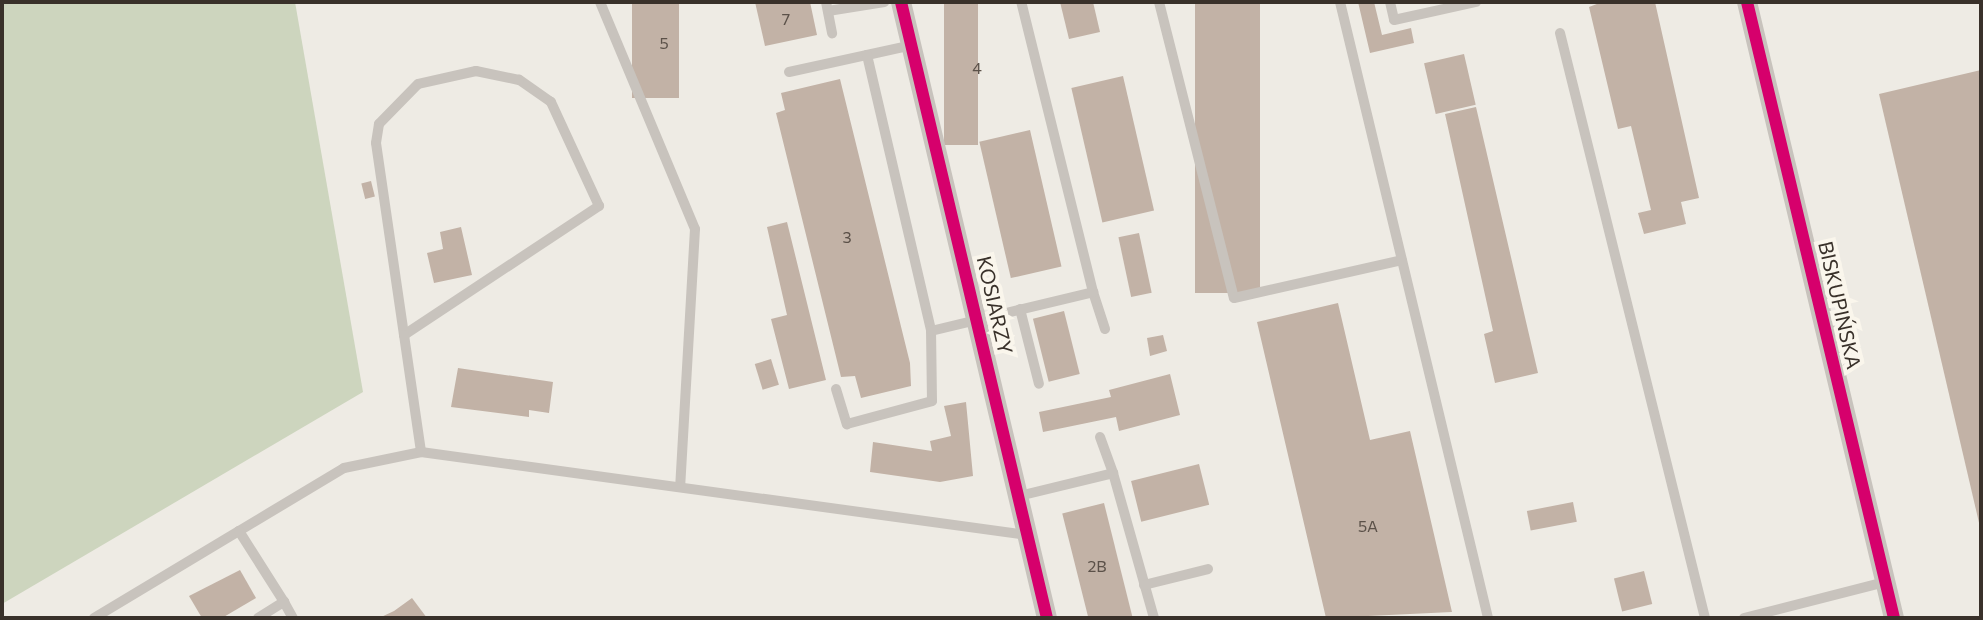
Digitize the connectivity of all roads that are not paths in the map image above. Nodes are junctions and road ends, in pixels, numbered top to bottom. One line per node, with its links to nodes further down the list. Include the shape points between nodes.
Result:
1 (600, 2): 28 (lane, via 695,229)
2 (884, 2): 10 (lane)
3 (901, 2): 13 (street, KOSIARZY)
4 (1021, 2): 17 (lane)
5 (1159, 2): 16 (lane, via 1234,298)
6 (1340, 2): 16 (lane)
7 (1390, 2): 8 (lane, via 1394,20)
8 (1476, 2)
9 (1747, 2): 33 (street, BISKUPIŃSKA)
10 (827, 6): 11 (lane)
11 (832, 33)
12 (1560, 33): 42 (lane)
13 (914, 45): 14 (lane); 19 (street, KOSIARZY)
14 (867, 55): 15 (lane); 21 (lane)
15 (789, 72)
16 (1402, 260): 41 (lane)
17 (1093, 292): 18 (lane); 20 (lane)
18 (1020, 309): 19 (lane); 23 (lane)
19 (977, 319): 21 (lane); 29 (street, KOSIARZY)
20 (1105, 329)
21 (931, 331): 24 (lane, via 932,401 847,424)
22 (404, 335): 22 (lane, via 379,124 418,84 476,71 519,80 551,102 599,206); 26 (lane)
23 (1039, 384)
24 (836, 389)
25 (1100, 437): 27 (lane)
26 (421, 452): 28 (lane); 30 (lane, via 344,468)
27 (1113, 473): 29 (lane); 34 (lane)
28 (680, 487): 31 (lane)
29 (1019, 496): 31 (street, KOSIARZY)
30 (239, 531): 35 (lane); 36 (lane)
31 (1028, 535): 39 (street, KOSIARZY)
32 (1208, 569): 34 (lane)
33 (1885, 582): 43 (lane); 44 (street, BISKUPIŃSKA)
34 (1144, 585): 40 (lane)
35 (284, 602): 37 (lane); 38 (lane)
36 (94, 618)
37 (258, 618)
38 (293, 618)
39 (1047, 618)
40 (1154, 618)
41 (1488, 618)
42 (1705, 618)
43 (1744, 618)
44 (1894, 618)

